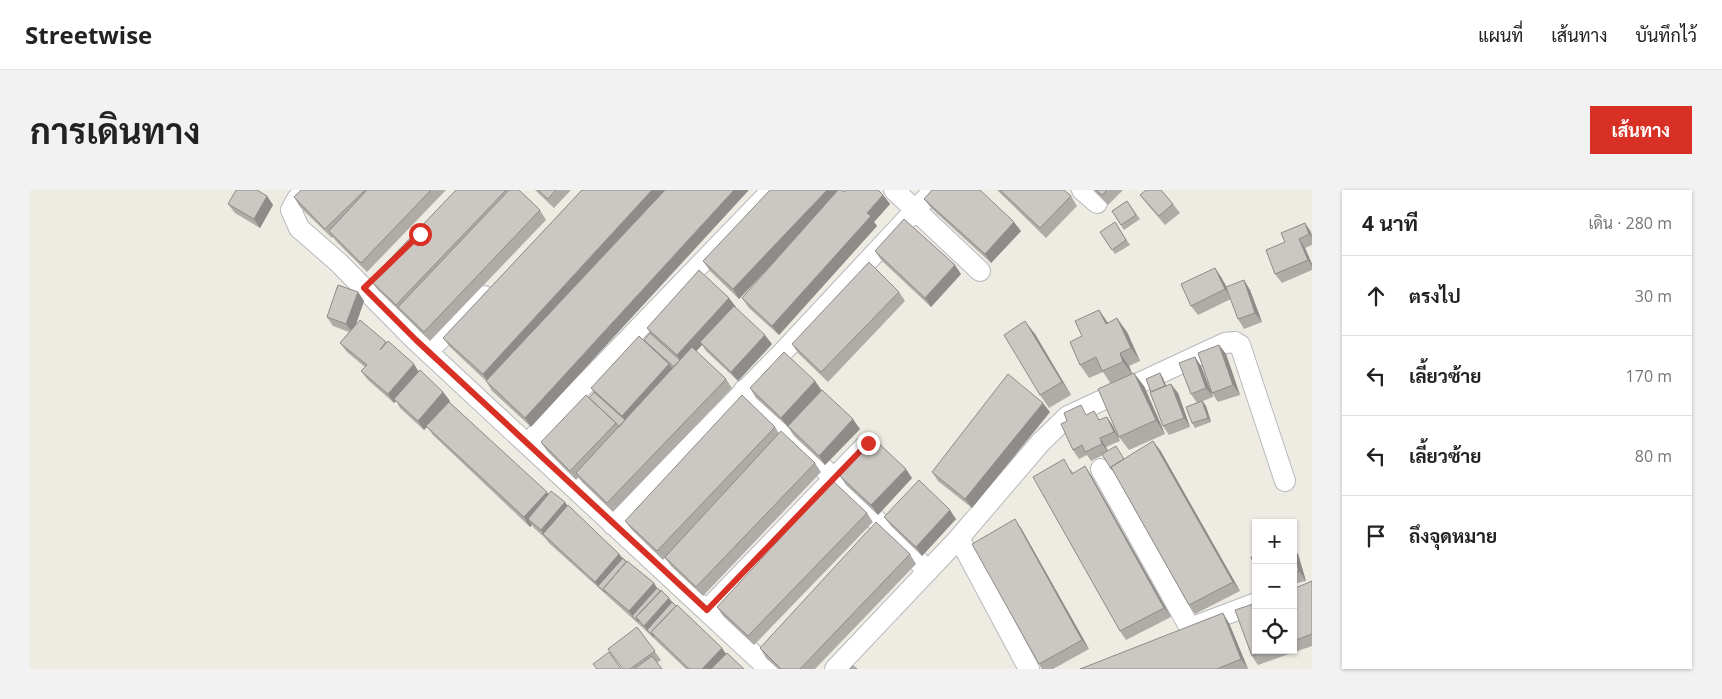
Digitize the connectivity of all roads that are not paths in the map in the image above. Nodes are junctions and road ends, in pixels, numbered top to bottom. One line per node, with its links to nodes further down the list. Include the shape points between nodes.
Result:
1 (307, 190): 8 (street, via 291,210 299,228 371,281)
2 (772, 190): 10 (street)
3 (894, 190): 5 (street)
4 (934, 190): 5 (street)
5 (915, 210): 6 (street); 9 (street)
6 (980, 271)
7 (497, 283): 8 (street)
8 (428, 351): 10 (street)
9 (744, 390): 13 (street); 15 (street)
10 (528, 443): 15 (street)
11 (868, 443): 13 (street)
12 (1101, 470): 18 (street, via 1181,632)
13 (832, 478): 17 (street); 19 (street)
14 (1285, 481): 16 (street, via 1240,345 1225,342 1068,416 1041,442)
15 (613, 525): 19 (street)
16 (959, 538): 17 (street); 22 (street)
17 (928, 571): 21 (street)
18 (1252, 605)
19 (707, 610): 20 (street)
20 (769, 669)
21 (835, 669)
22 (1029, 669)

